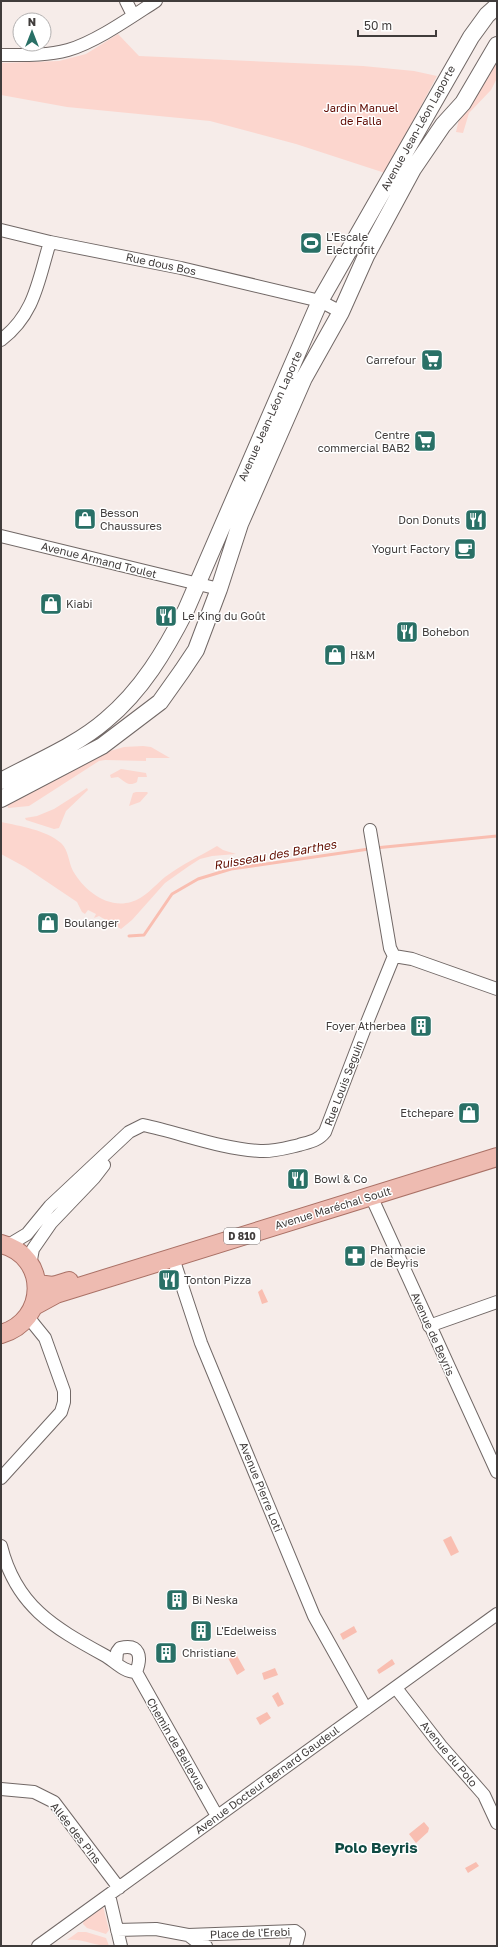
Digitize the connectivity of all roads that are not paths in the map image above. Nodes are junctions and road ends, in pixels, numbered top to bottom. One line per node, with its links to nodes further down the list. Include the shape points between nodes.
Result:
1 (126, 1): 4 (street)
2 (156, 1): 4 (street)
3 (497, 6): 9 (street, Avenue Jean-Léon Laporte, via 471,37)
4 (133, 16): 6 (street, via 94,39 69,50 46,54)
5 (497, 45): 10 (street, Avenue Jean-Léon Laporte, via 463,103 443,125 413,169 366,256)
6 (1, 55)
7 (1, 230): 8 (street, Rue dous Bos)
8 (50, 242): 9 (street, Rue dous Bos, via 181,268); 11 (street, via 30,308 14,330)
9 (320, 301): 10 (street, Rue dous Bos); 13 (street, Avenue Jean-Léon Laporte)
10 (341, 312): 14 (street, Avenue Jean-Léon Laporte, via 304,378 280,429 240,524)
11 (1, 340)
12 (1, 536): 13 (street, Avenue Armand Toulet)
13 (196, 584): 14 (street, Avenue Armand Toulet); 15 (street, Avenue Jean-Léon Laporte, via 168,645 131,697 106,721 78,740)
14 (219, 589): 16 (street, Avenue Jean-Léon Laporte, via 196,650 160,702 102,746)
15 (1, 781)
16 (1, 799)
17 (370, 830): 18 (street, via 390,948)
18 (394, 956): 19 (street, via 412,959); 20 (street, Rue Louis Seguin, via 325,1132 320,1138 276,1151 260,1152 143,1125)
19 (497, 989)
20 (129, 1132): 23 (street); 24 (street)
21 (497, 1145): 25 (main road, D 810)
22 (497, 1156): 25 (main road, Avenue Maréchal Soult / D 810)
23 (94, 1178): 24 (street); 27 (street)
24 (74, 1184): 26 (street)
25 (369, 1191): 29 (main road, Avenue Maréchal Soult / D 810); 30 (main road, D 810); 33 (street, Avenue de Beyris)
26 (39, 1218): 27 (street); 28 (street, via 27,1234)
27 (51, 1223): 30 (street, via 33,1249)
28 (4, 1245): 30 (main road, via 19,1252)
29 (173, 1258): 32 (main road, Avenue Maréchal Soult / D 810, via 56,1294); 44 (street, Avenue Pierre Loti, via 201,1343 314,1616)
30 (38, 1277): 32 (main road)
31 (497, 1302): 33 (street)
32 (31, 1312): 34 (main road, Avenue Maréchal Soult, via 19,1326); 37 (street, via 45,1338 64,1391 64,1402 61,1412)
33 (429, 1326): 35 (street, Avenue de Beyris)
34 (1, 1334)
35 (493, 1454): 36 (street, Avenue de Beyris)
36 (497, 1472)
37 (4, 1475): 38 (street)
38 (1, 1488)
39 (1, 1546): 41 (street, via 8,1571 15,1584 36,1611)
40 (497, 1614): 43 (street, Avenue Docteur Bernard Gaudeul)
41 (116, 1663): 42 (street, via 122,1668); 42 (street, via 120,1648 134,1648 140,1656)
42 (136, 1672): 46 (street, Chemin de Bellevue)
43 (396, 1688): 44 (street, Avenue Docteur Bernard Gaudeul); 47 (street, Avenue du Polo, via 441,1746 484,1795)
44 (366, 1709): 46 (street, Avenue Docteur Bernard Gaudeul)
45 (1, 1789): 48 (street, Allée des Pins, via 34,1792 54,1802)
46 (218, 1816): 48 (street, Avenue Docteur Bernard Gaudeul)
47 (497, 1823)
48 (114, 1891): 49 (street); 51 (street, Avenue Docteur Bernard Gaudeul)
49 (117, 1930): 50 (street, Place de l'Erebi, via 156,1929); 52 (street)
50 (188, 1935): 53 (street, Place de l'Erebi); 54 (street, Place de l'Erebi, via 295,1931 299,1934)
51 (38, 1946)
52 (121, 1946)
53 (206, 1946)
54 (296, 1946)

